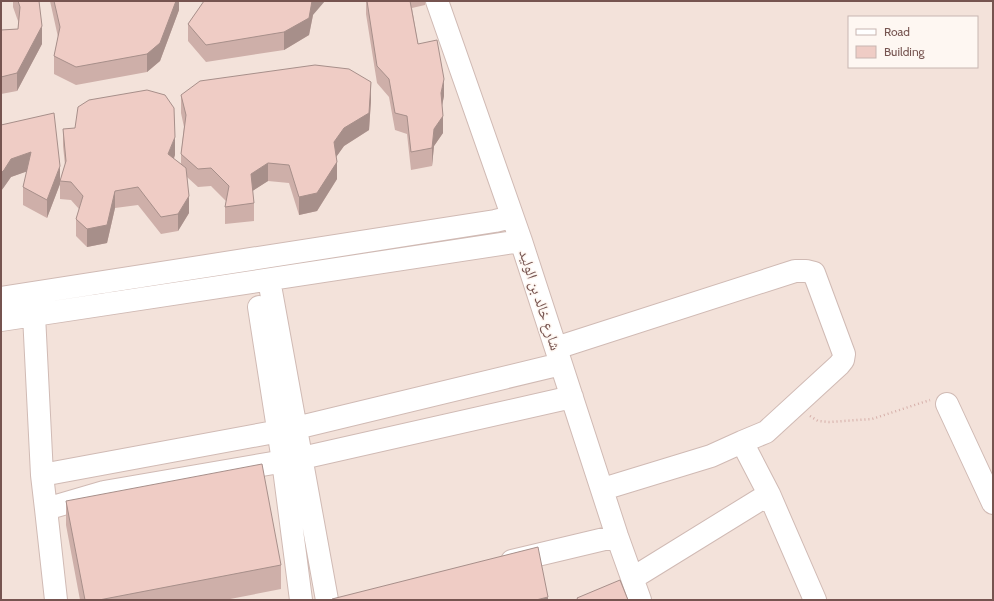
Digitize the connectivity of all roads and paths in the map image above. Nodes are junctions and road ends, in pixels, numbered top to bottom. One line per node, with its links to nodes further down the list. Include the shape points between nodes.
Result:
1 (437, 1): 2 (street, شارع خالد بن الوليد)
2 (512, 217): 3 (street, شارع خالد بن الوليد); 5 (street)
3 (521, 241): 4 (street); 8 (street, شارع خالد بن الوليد)
4 (262, 281): 6 (street); 12 (street)
5 (1, 298)
6 (34, 315): 7 (street); 15 (street)
7 (1, 320)
8 (558, 356): 9 (street, شارع خالد بن الوليد); 11 (street, via 795,271 814,273 844,354 843,360); 12 (street)
9 (572, 397): 14 (street); 16 (street, شارع خالد بن الوليد)
10 (947, 404): 11 (path, via 936,399 926,400 872,419 829,422 818,421 805,414); 18 (street)
11 (783, 415): 13 (street, via 766,432)
12 (287, 429): 14 (street); 15 (street)
13 (742, 442): 16 (street, via 711,456); 17 (street)
14 (292, 460): 19 (street, via 104,492); 24 (street); 25 (street)
15 (42, 475): 19 (street)
16 (603, 489): 20 (street, شارع خالد بن الوليد)
17 (769, 494): 22 (street); 27 (street)
18 (993, 503)
19 (46, 509): 23 (street)
20 (617, 536): 21 (street); 22 (street, شارع خالد بن الوليد)
21 (494, 565)
22 (633, 578): 26 (street, شارع خالد بن الوليد)
23 (56, 600)
24 (301, 600)
25 (327, 600)
26 (640, 600)
27 (814, 600)

